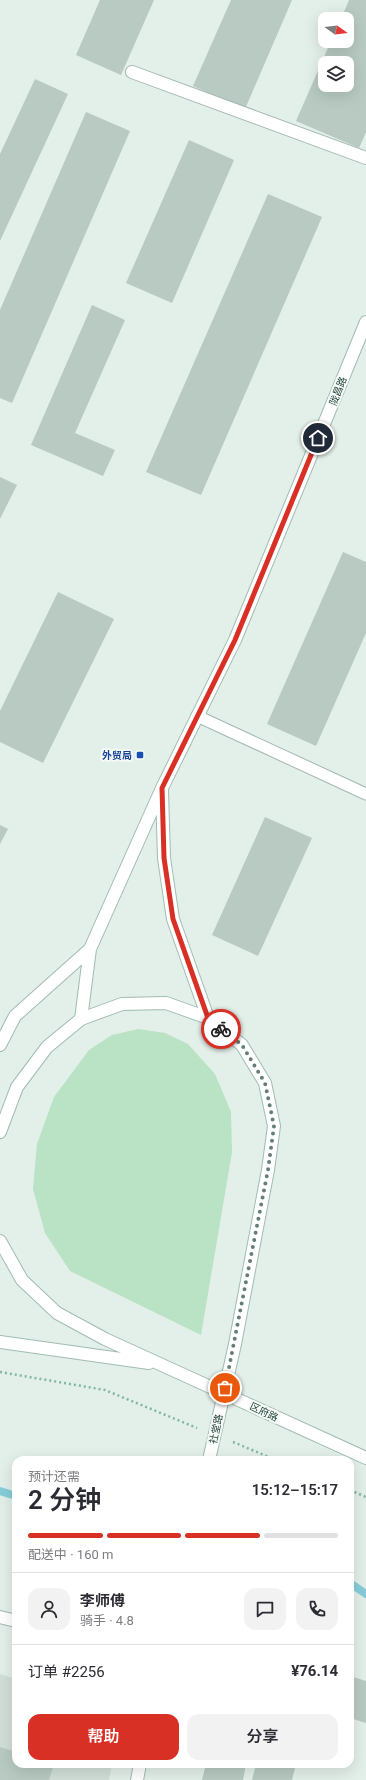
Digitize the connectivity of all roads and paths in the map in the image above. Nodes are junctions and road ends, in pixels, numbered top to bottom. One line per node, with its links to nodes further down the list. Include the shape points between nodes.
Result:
1 (132, 72): 2 (main road)
2 (366, 158)
3 (366, 322): 4 (main road, 陇昌路, via 235,640)
4 (198, 716): 5 (main road, 陇昌路); 6 (lane)
5 (162, 788): 7 (main road, 陇昌路); 8 (main road, via 164,858 173,919)
6 (366, 794)
7 (90, 949): 9 (main road); 10 (main road, via 15,1016)
8 (208, 1018): 9 (main road, via 166,1003 122,1004); 18 (main road, 社堂路, bridge, via 242,1045 265,1083 274,1126 235,1344)
9 (81, 1019): 11 (main road, via 47,1047 16,1087)
10 (0, 1045)
11 (0, 1132)
12 (0, 1241): 14 (main road, 区府路, via 22,1280 57,1313 104,1339)
13 (0, 1342): 14 (main road)
14 (162, 1365): 20 (main road, 区府路)
15 (0, 1372): 16 (path, via 105,1390)
16 (198, 1428)
17 (226, 1440): 19 (path)
18 (210, 1456)
19 (266, 1456)
20 (366, 1458)
21 (354, 1492): 22 (path)
22 (366, 1497)
23 (0, 1617): 24 (main road)
24 (12, 1620)
25 (139, 1768): 26 (main road)
26 (136, 1780)

